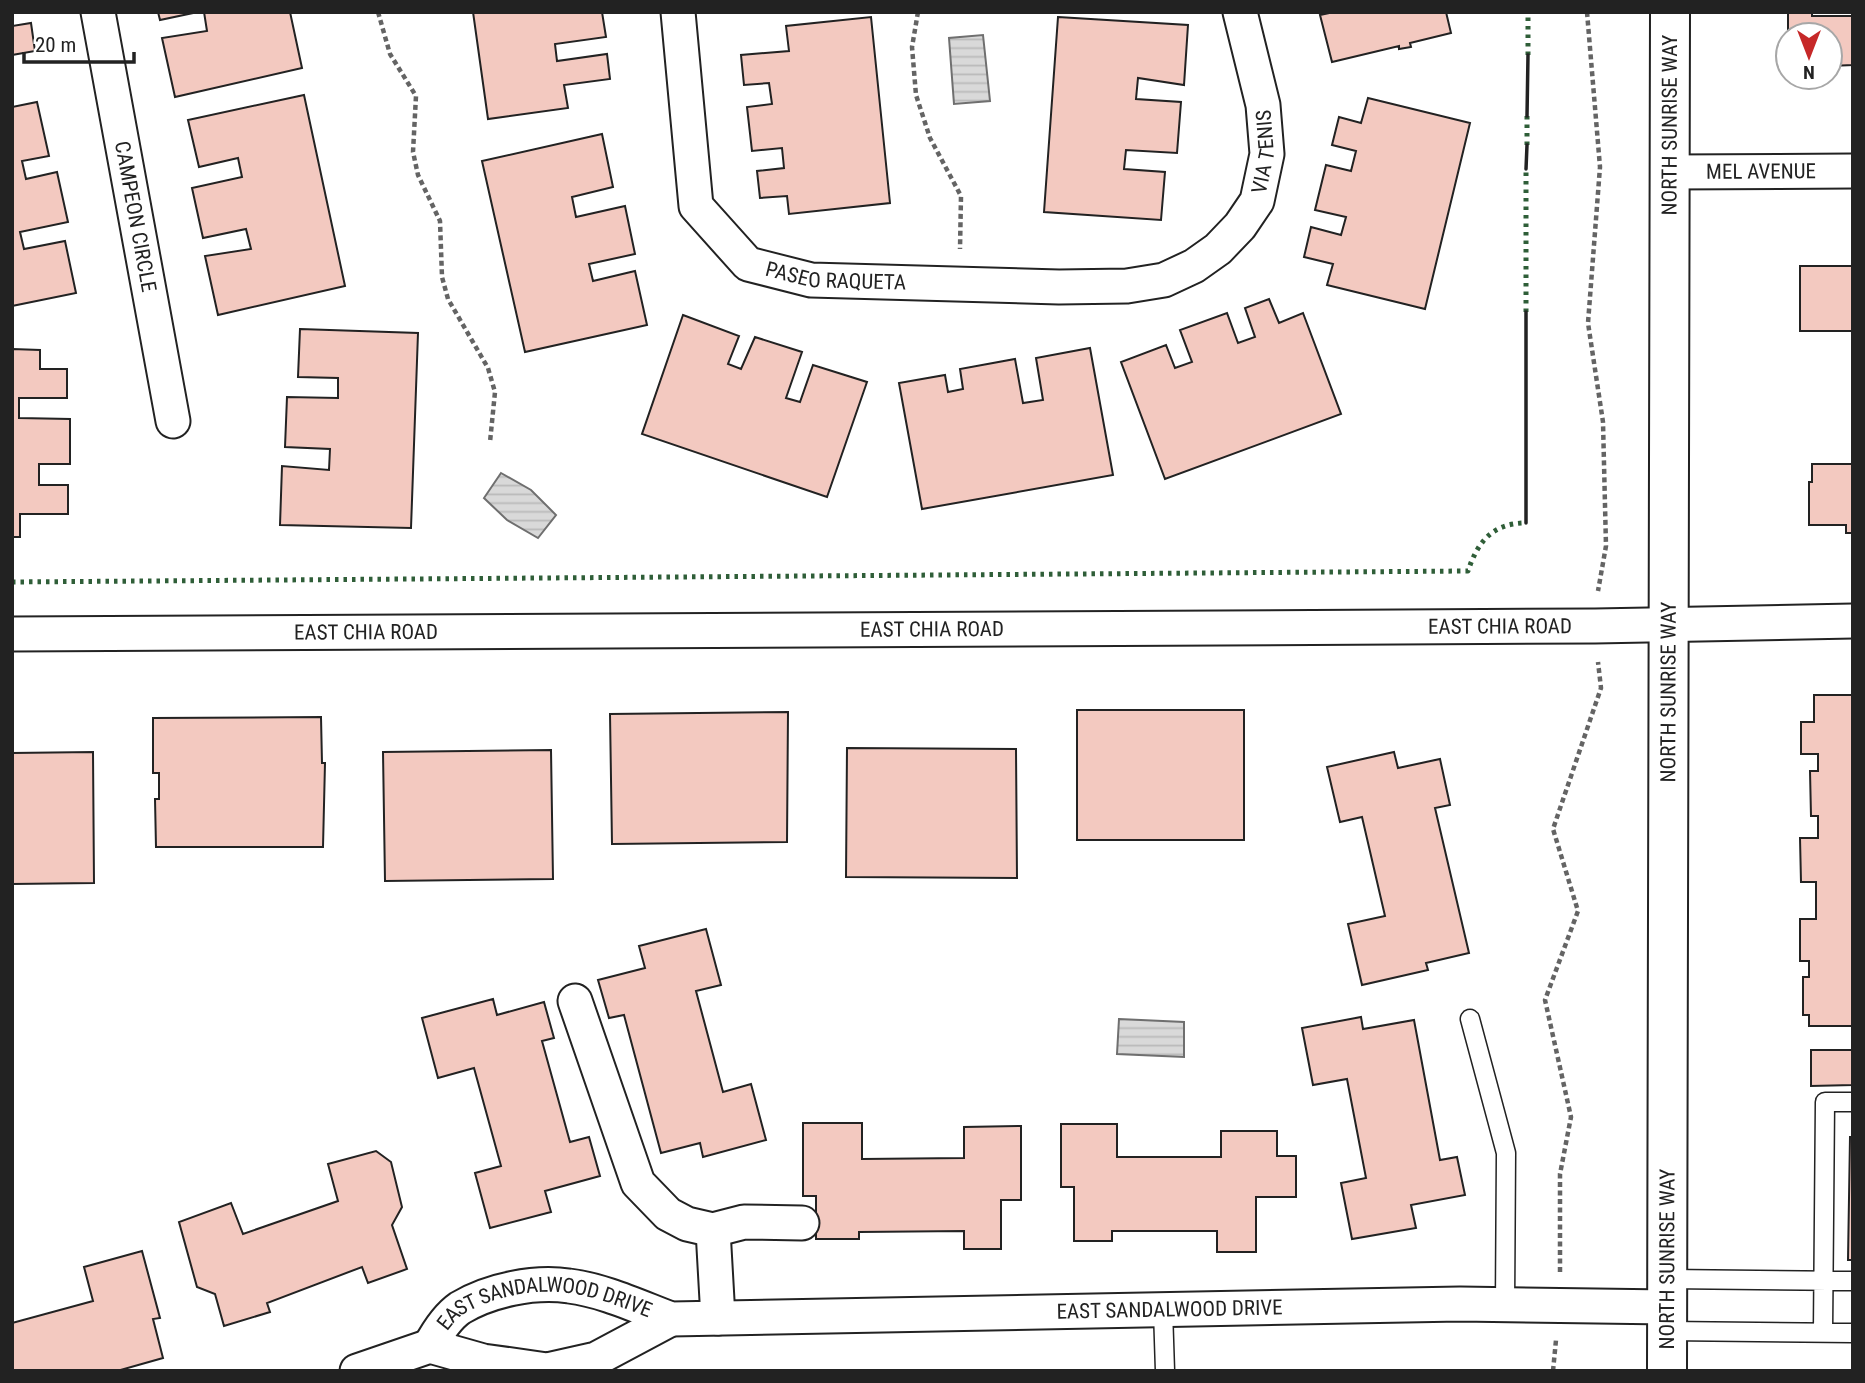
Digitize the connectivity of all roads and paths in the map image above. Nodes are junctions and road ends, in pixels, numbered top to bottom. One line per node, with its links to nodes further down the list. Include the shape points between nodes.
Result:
1 (98, 12): 12 (street, CAMPEON CIRCLE)
2 (378, 12): 13 (path, via 390,54 415,96 414,152 418,175 440,221 442,276 448,299 488,368 495,392)
3 (678, 12): 11 (street, PASEO RAQUETA, via 696,206 748,264 811,280 1059,287 1164,280)
4 (918, 12): 10 (path, via 912,47 916,95 930,138 961,196)
5 (1240, 12): 11 (street, VIA TENIS, via 1263,105 1264,179 1240,226)
6 (1587, 12): 16 (path, via 1600,167 1588,323 1603,422 1606,546)
7 (1670, 12): 9 (main road, NORTH SUNRISE WAY)
8 (1853, 171): 9 (street, MEL AVENUE)
9 (1670, 172): 15 (main road, NORTH SUNRISE WAY)
10 (959, 253)
11 (1194, 266)
12 (173, 421)
13 (490, 442)
14 (1853, 621): 15 (street, EAST CHIA ROAD)
15 (1669, 624): 16 (street, EAST CHIA ROAD); 27 (main road, NORTH SUNRISE WAY)
16 (1595, 626): 17 (street, EAST CHIA ROAD); 26 (path, via 1601,688 1553,829 1578,911 1545,1000 1571,1117 1560,1174)
17 (12, 634)
18 (575, 1001): 22 (street, via 638,1183 668,1214)
19 (1470, 1019): 25 (lane, via 1506,1153)
20 (1853, 1102): 23 (lane, via 1825,1101)
21 (802, 1223): 22 (street, via 744,1222)
22 (713, 1230): 29 (street)
23 (1822, 1281): 24 (lane); 27 (lane); 31 (lane)
24 (1853, 1281)
25 (1505, 1305): 26 (street, EAST SANDALWOOD DRIVE); 28 (street, EAST SANDALWOOD DRIVE)
26 (1560, 1305): 27 (street, EAST SANDALWOOD DRIVE); 36 (path)
27 (1668, 1306): 31 (lane); 37 (main road, NORTH SUNRISE WAY)
28 (1163, 1310): 29 (street, EAST SANDALWOOD DRIVE); 35 (lane)
29 (718, 1318): 30 (street, EAST SANDALWOOD DRIVE)
30 (671, 1319): 33 (street, EAST SANDALWOOD DRIVE, via 596,1359 547,1370 483,1361); 33 (street, EAST SANDALWOOD DRIVE, via 570,1286 538,1284 499,1292 459,1309)
31 (1823, 1332): 32 (lane)
32 (1853, 1333)
33 (430, 1346): 34 (street, EAST SANDALWOOD DRIVE)
34 (357, 1371)
35 (1165, 1371)
36 (1553, 1371)
37 (1667, 1371)

